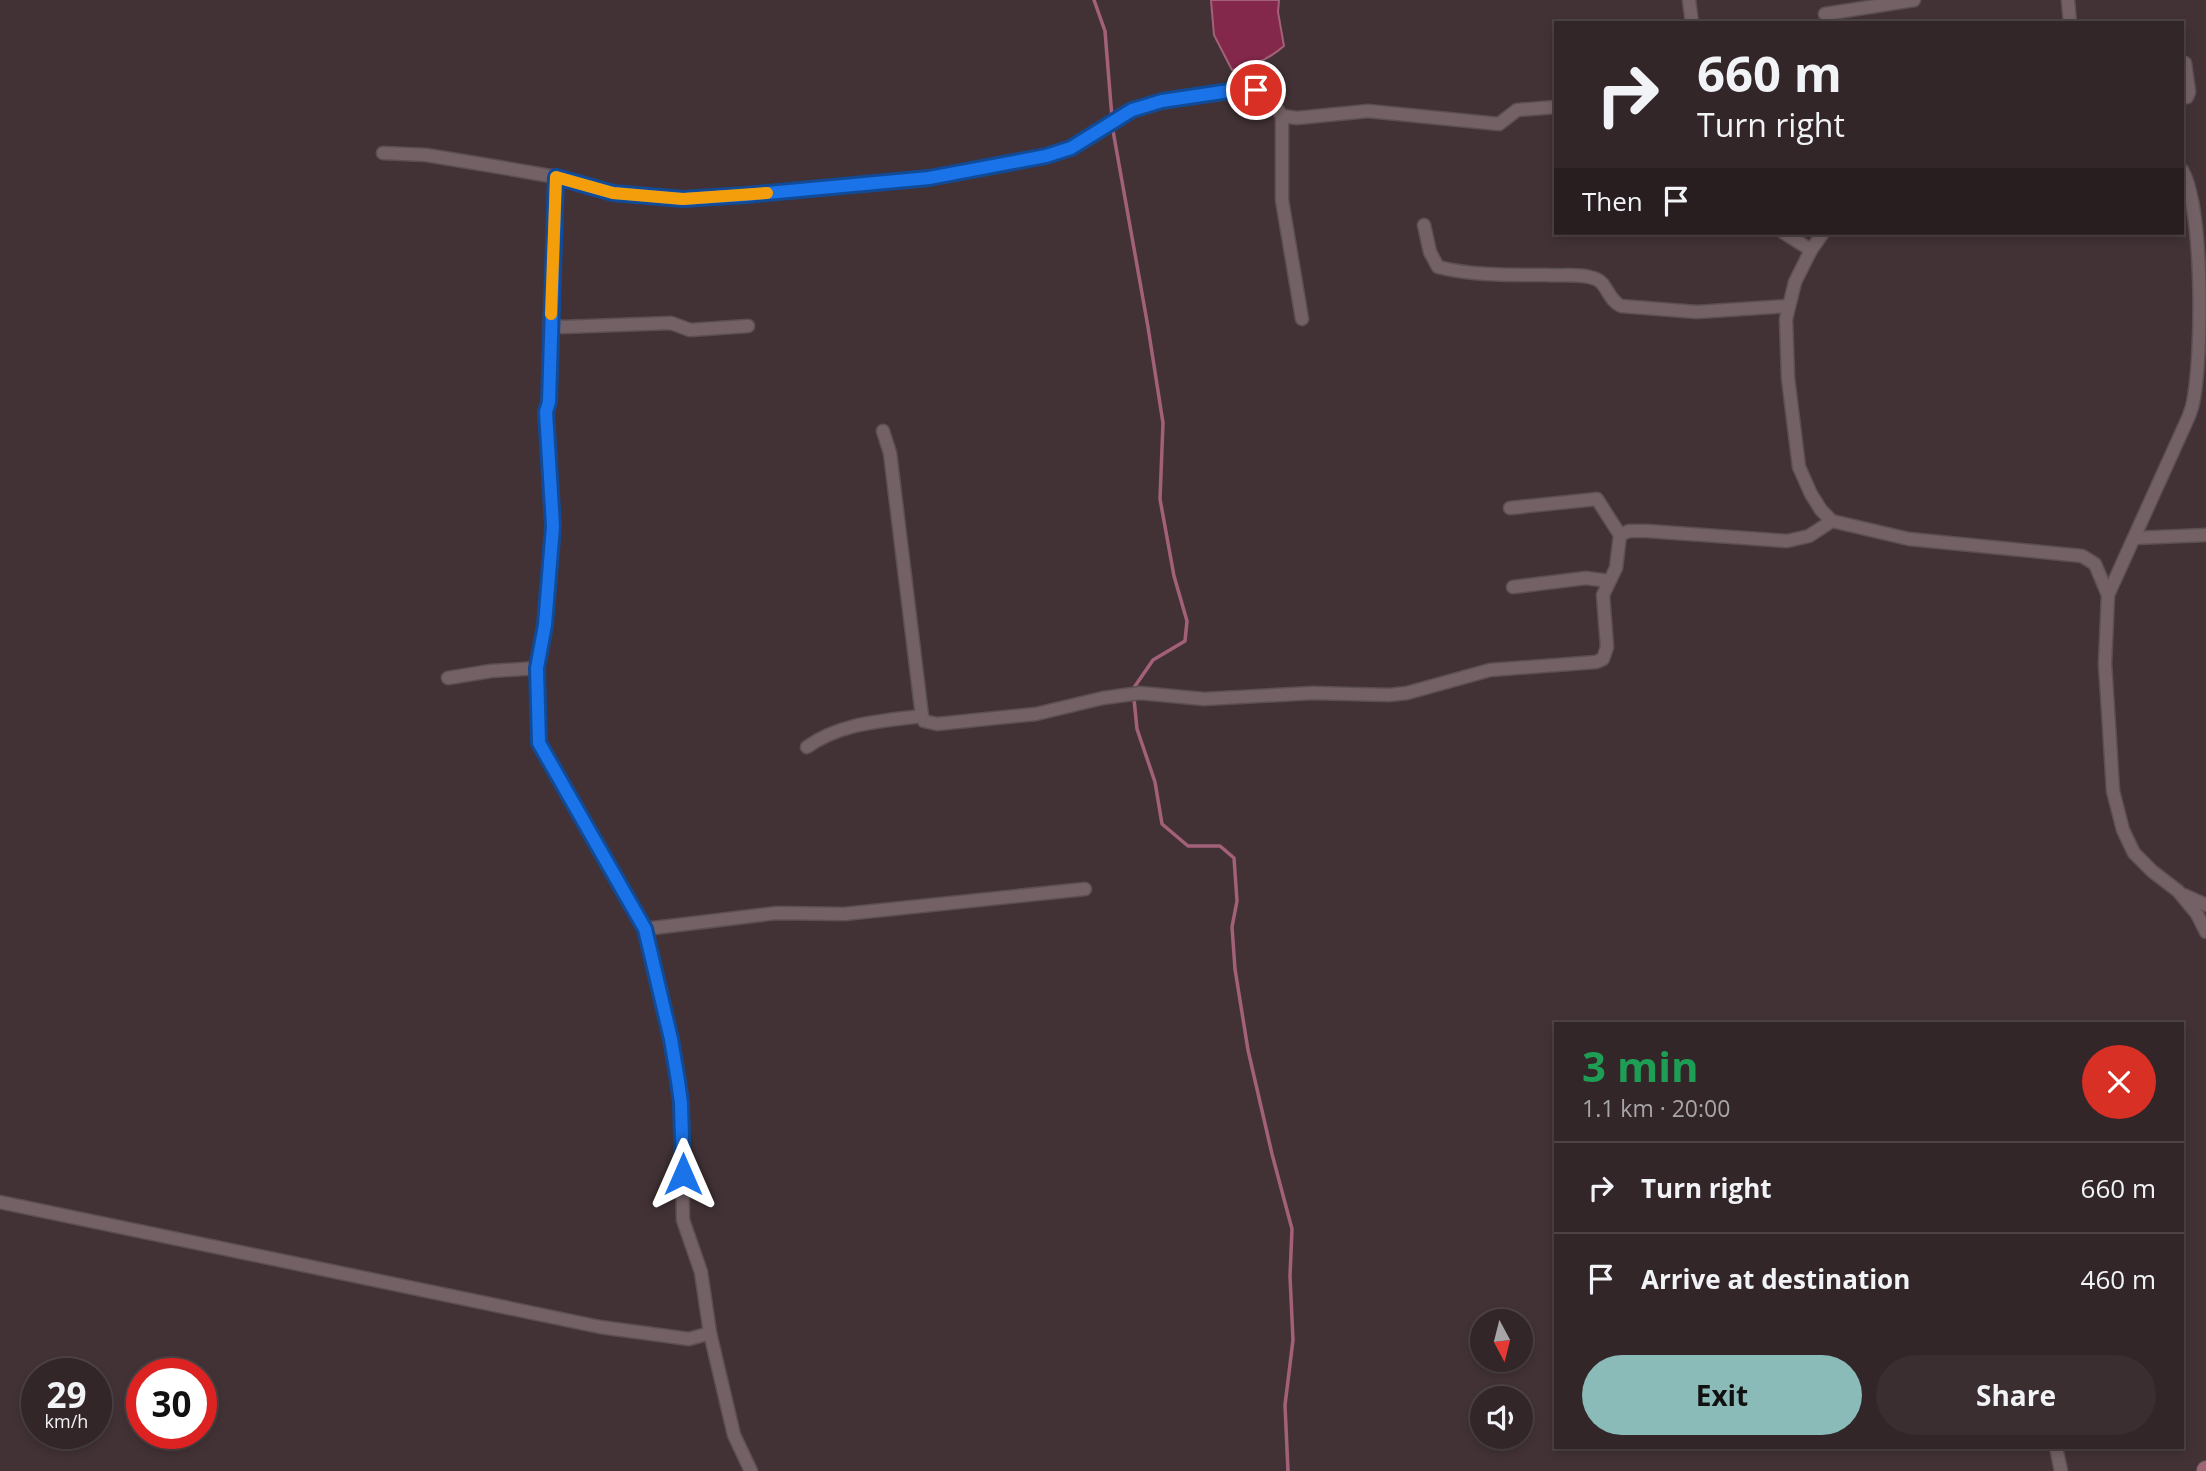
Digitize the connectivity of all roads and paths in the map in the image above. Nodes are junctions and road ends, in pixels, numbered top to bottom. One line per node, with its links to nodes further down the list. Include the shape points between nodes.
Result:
1 (1689, 0): 5 (street)
2 (1913, 0): 4 (street)
3 (2068, 0): 6 (street)
4 (1825, 14)
5 (1692, 21)
6 (2070, 21)
7 (2185, 63): 8 (street, via 2189,92)
8 (2184, 98)
9 (1554, 107): 10 (street, via 1517,110 1499,124 1368,111)
10 (1282, 116): 13 (street, via 1267,94 1236,90 1132,110 1071,148 1046,156 929,178 746,195 683,199 613,193); 19 (street, via 1282,200)
11 (383, 153): 13 (street, via 426,155)
12 (2184, 176): 27 (street, via 2193,202 2199,294 2192,406)
13 (556, 177): 20 (street)
14 (1424, 226): 18 (street, via 1438,267 1450,270 1594,278 1621,306 1697,312)
15 (1787, 235): 17 (street)
16 (1822, 235): 17 (street)
17 (1811, 250): 18 (street)
18 (1788, 306): 24 (street, via 1788,378 1799,467 1811,494)
19 (1301, 319)
20 (551, 323): 21 (street, via 562,327 671,323 690,330); 31 (street, via 546,412 553,526)
21 (748, 326)
22 (883, 431): 33 (street, via 890,453)
23 (1510, 508): 26 (street, via 1597,499)
24 (1832, 521): 26 (street, via 1809,536 1787,541 1647,531); 30 (street, via 1909,539 2082,556 2095,564)
25 (2206, 535): 27 (street)
26 (1620, 536): 28 (street, via 1616,568)
27 (2134, 538): 30 (street)
28 (1609, 581): 29 (street, via 1586,578); 33 (street, via 1603,595 1607,648 1603,659 1596,662 1490,670 1389,695 1313,693 1204,699 1140,694 968,722 937,724)
29 (1513, 587)
30 (2108, 595): 36 (street, via 2105,664 2113,791 2134,853)
31 (537, 668): 32 (street); 38 (street, via 539,743)
32 (448, 678)
33 (922, 716): 34 (street, via 839,730)
34 (807, 747)
35 (1085, 889): 38 (street, via 844,914 777,913)
36 (2178, 891): 37 (street); 39 (street)
37 (2206, 905)
38 (645, 929): 41 (street, via 671,1039 681,1103 684,1220 701,1272)
39 (2206, 932)
40 (0, 1202): 41 (street, via 600,1327 689,1339)
41 (710, 1333): 43 (street, via 734,1435)
42 (2056, 1449): 44 (street)
43 (751, 1471)
44 (2061, 1471)

